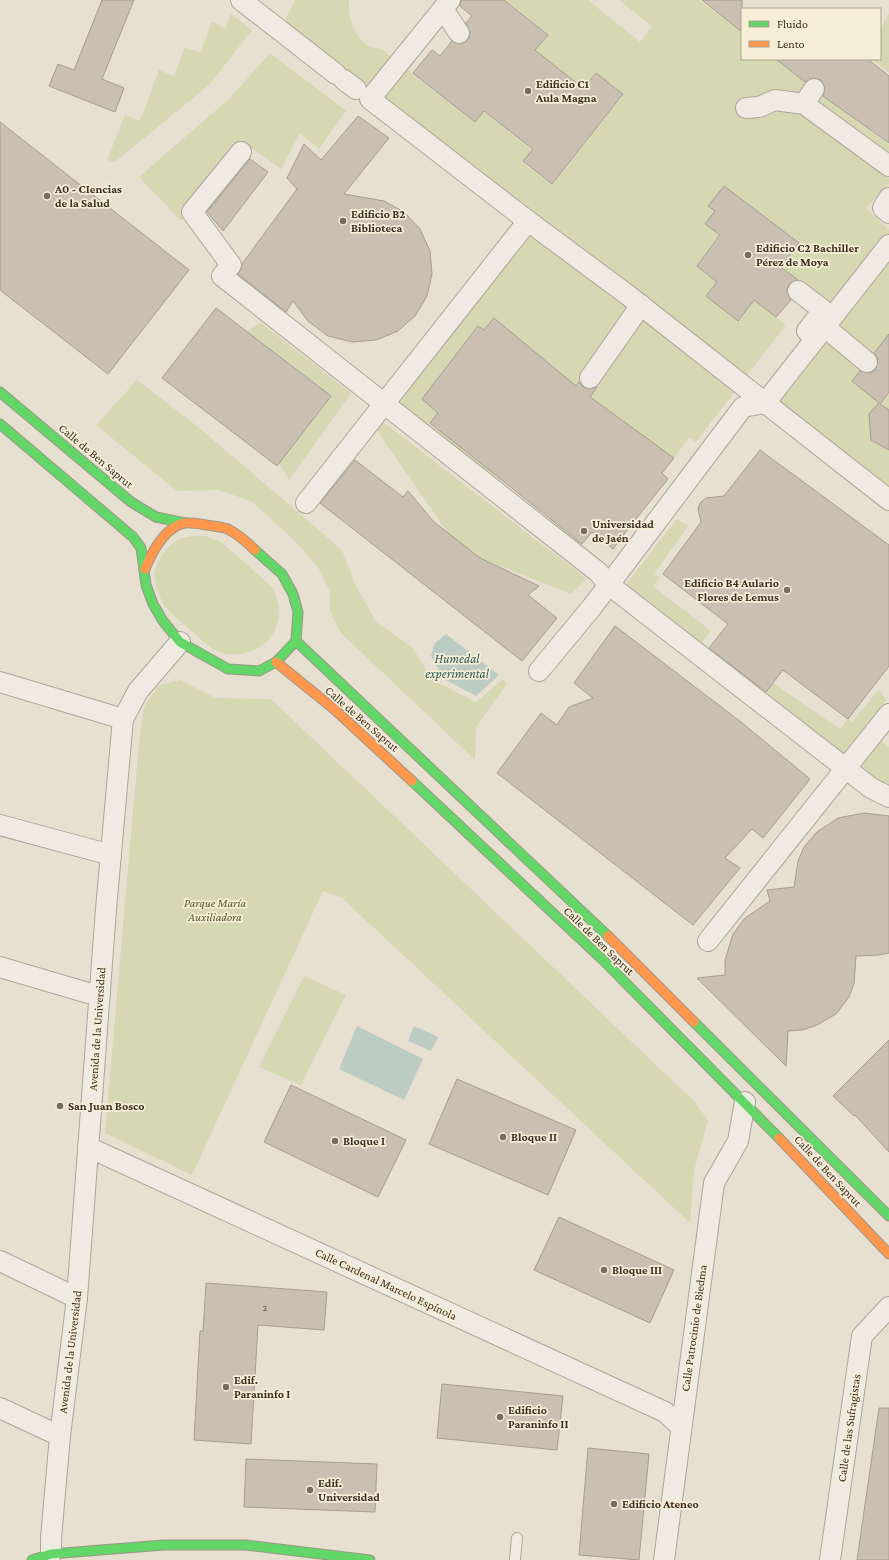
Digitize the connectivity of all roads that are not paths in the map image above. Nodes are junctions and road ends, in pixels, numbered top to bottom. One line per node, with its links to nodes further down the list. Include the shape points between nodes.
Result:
1 (246, 2): 4 (street)
2 (447, 4): 3 (street); 10 (street, via 370,99)
3 (459, 33)
4 (345, 81)
5 (746, 108): 7 (street, via 759,107 775,100 809,96)
6 (241, 152): 19 (street, via 192,212 231,265 222,276)
7 (889, 166)
8 (889, 198): 9 (street, via 883,208)
9 (889, 213)
10 (528, 221): 13 (street); 19 (street)
11 (889, 245): 14 (street)
12 (798, 291): 18 (street, via 823,310)
13 (641, 305): 16 (street); 18 (street)
14 (826, 328): 15 (street); 18 (street)
15 (867, 362)
16 (590, 378)
17 (0, 392): 23 (street, Calle de Ben Saprut, via 132,502 156,517)
18 (762, 400): 21 (street); 25 (street, via 743,407)
19 (384, 405): 22 (street); 25 (street, via 598,572)
20 (0, 424): 24 (street, via 133,538 141,548)
21 (889, 500)
22 (306, 503)
23 (185, 523): 24 (street, via 161,540 151,553); 26 (street, Calle de Ben Saprut, via 227,529 252,546 282,574 293,594 298,612)
24 (145, 569): 27 (street, via 146,585 153,604)
25 (608, 584): 29 (street); 33 (street)
26 (296, 641): 28 (street); 42 (street, Calle de Ben Saprut, via 588,916)
27 (180, 642): 28 (street, via 228,669 259,671); 32 (street, Avenida de la Universidad, via 138,691)
28 (276, 662): 40 (street, Calle de Ben Saprut, via 334,709 603,960)
29 (539, 671)
30 (0, 682): 32 (street)
31 (889, 714): 33 (street)
32 (123, 719): 36 (street, Avenida de la Universidad)
33 (846, 769): 34 (street, via 871,788); 37 (street)
34 (889, 796)
35 (0, 825): 36 (street)
36 (111, 855): 39 (street, Avenida de la Universidad)
37 (708, 941)
38 (0, 968): 39 (street, via 88,993)
39 (100, 994): 41 (street, Avenida de la Universidad)
40 (745, 1102): 43 (street, Calle de Ben Saprut); 48 (street, Calle Patrocinio de Biedma, via 738,1141 714,1183)
41 (88, 1148): 45 (street, Avenida de la Universidad); 48 (street, Calle Cardenal Marcelo Espínola, via 665,1412)
42 (889, 1216)
43 (889, 1254)
44 (0, 1261): 45 (street)
45 (77, 1298): 49 (street, Avenida de la Universidad)
46 (889, 1307): 56 (street, Calle de las Sufragistas, via 862,1336)
47 (0, 1408): 49 (street)
48 (681, 1427): 55 (street, Calle Patrocinio de Biedma)
49 (60, 1436): 51 (street, Avenida de la Universidad)
50 (517, 1538): 54 (lane)
51 (51, 1554): 52 (street); 53 (street, via 164,1545 246,1545)
52 (32, 1560)
53 (370, 1560)
54 (515, 1560)
55 (664, 1560)
56 (830, 1560)

